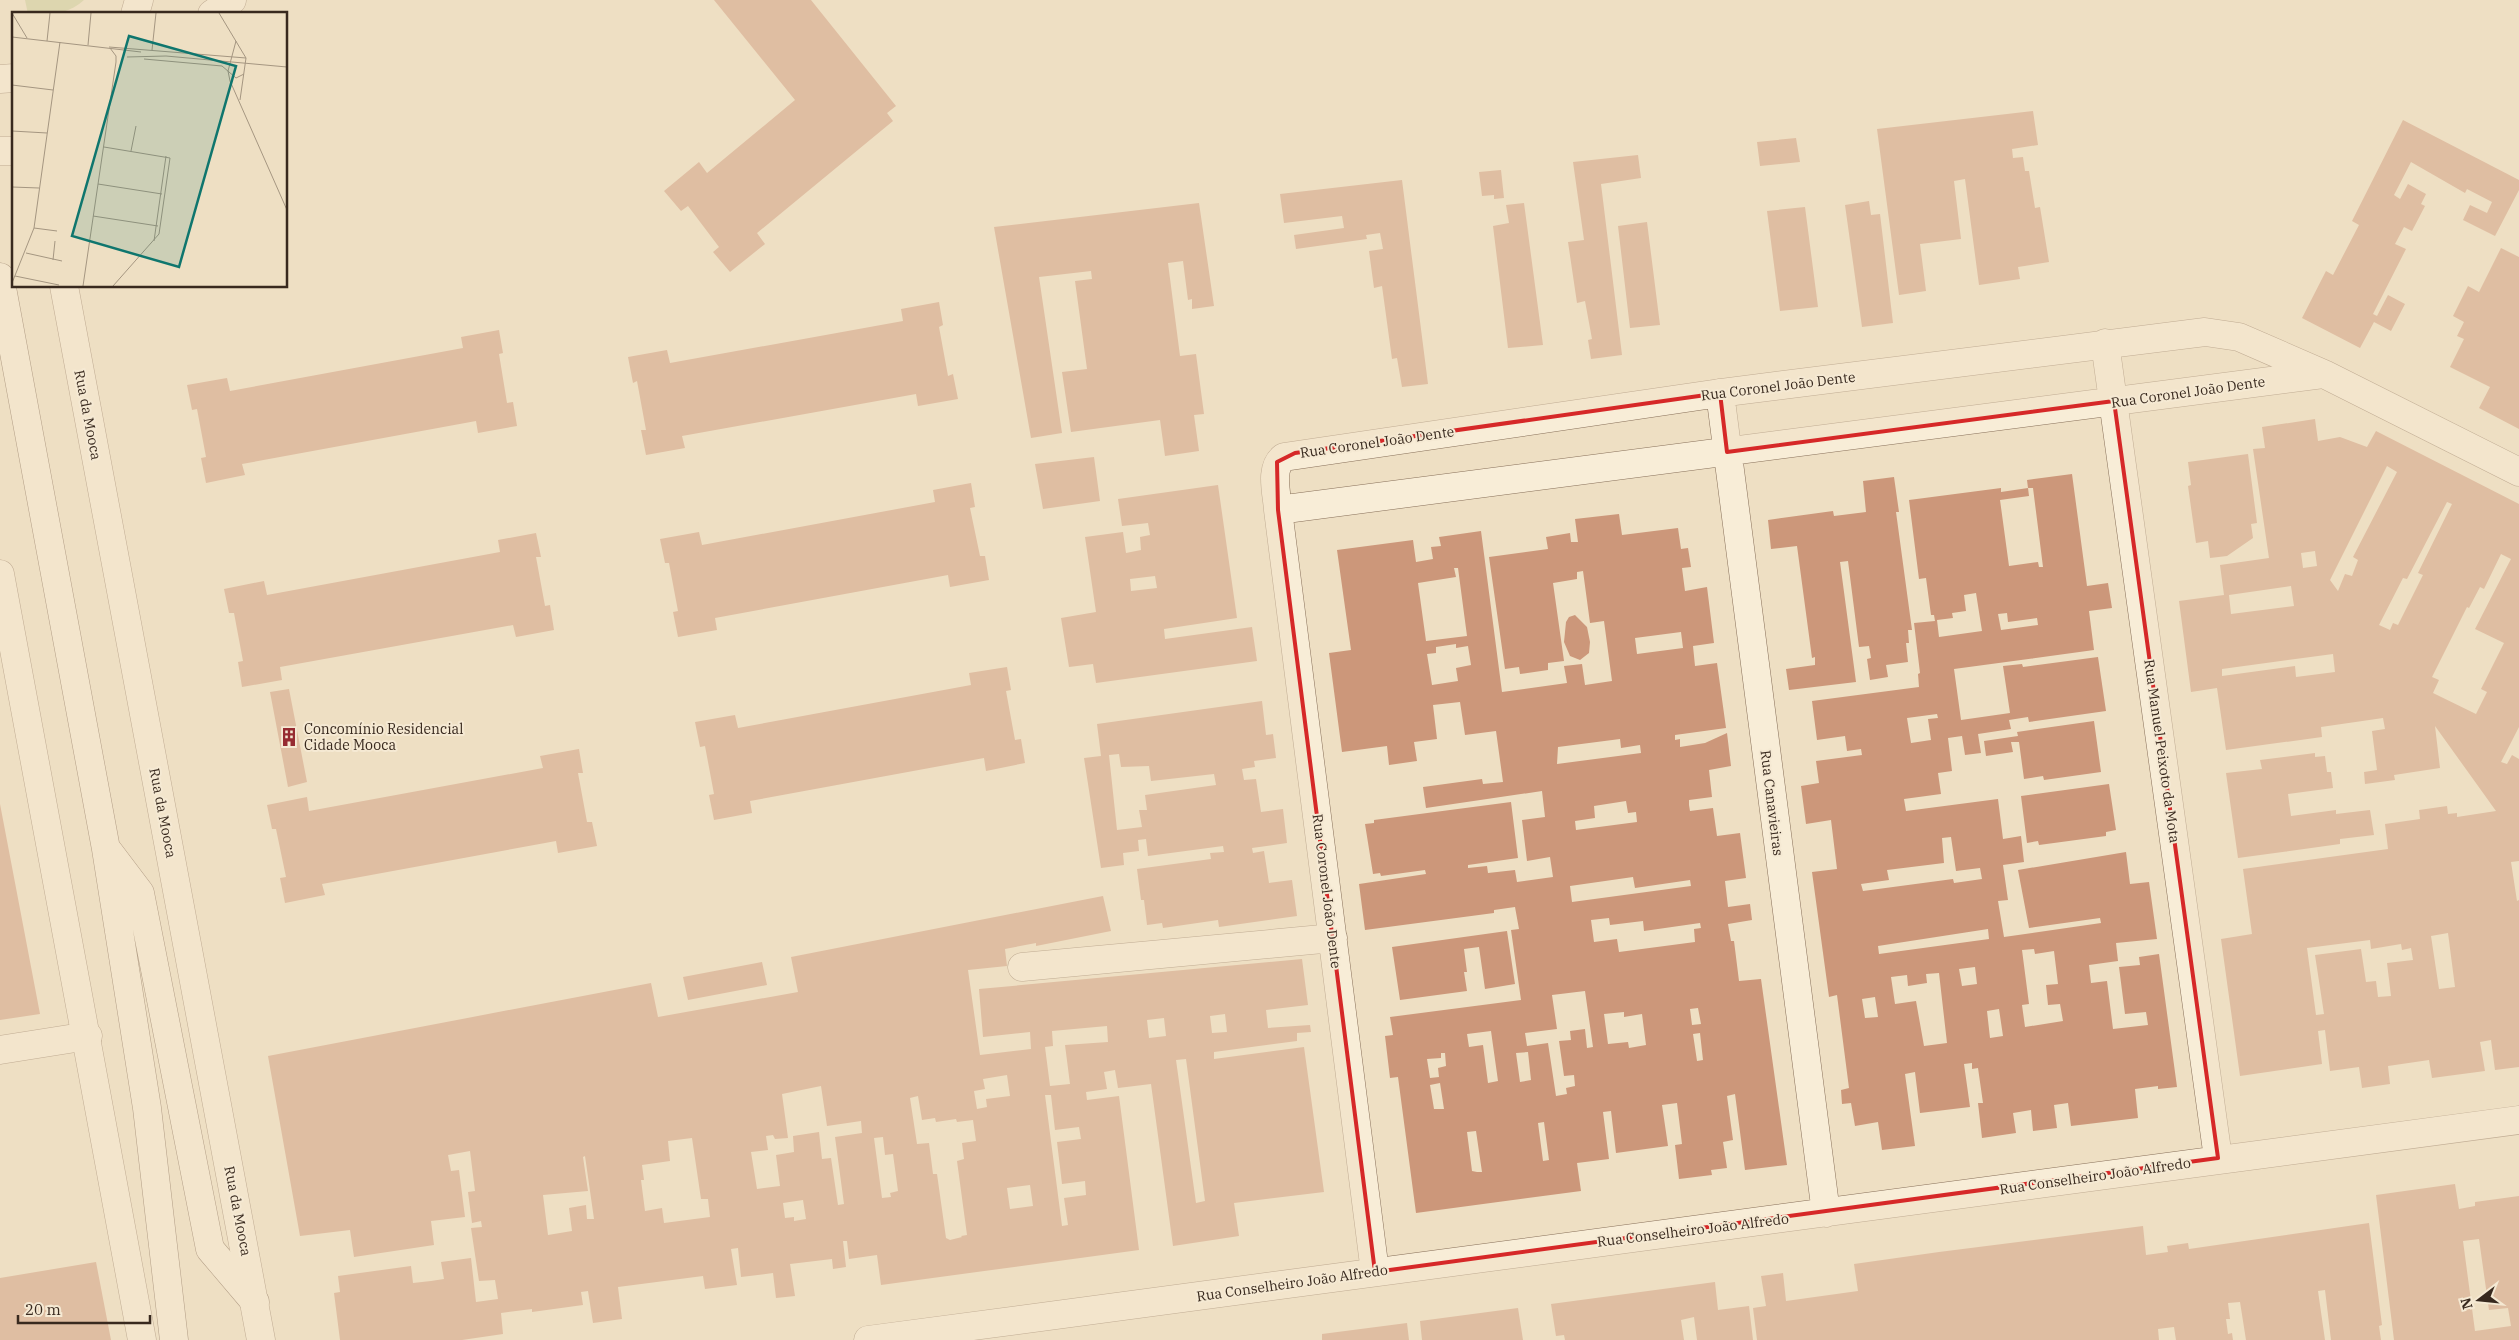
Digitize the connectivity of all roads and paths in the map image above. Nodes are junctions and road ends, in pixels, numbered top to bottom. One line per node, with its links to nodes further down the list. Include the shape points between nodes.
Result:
1 (232, 0): 2 (street)
2 (215, 12)
3 (0, 277): 13 (street)
4 (64, 288): 22 (street, Rua da Mooca)
5 (2105, 343): 6 (street, Rua Coronel João Dente, via 2205,332 2239,337); 7 (street, Rua Coronel João Dente); 8 (street, Rua Manuel Peixoto da Mota)
6 (2324, 374): 8 (street, Rua Coronel João Dente); 10 (street, Rua Coronel João Dente)
7 (1720, 393): 9 (street, Rua Canavieiras); 11 (street, Rua Coronel João Dente, via 1295,453 1277,462)
8 (2114, 401): 9 (street, Rua Coronel João Dente); 19 (street, Rua Manuel Peixoto da Mota)
9 (1727, 452): 11 (street, Rua Coronel João Dente); 20 (street, Rua Canavieiras)
10 (2519, 472)
11 (1278, 510): 14 (street, Rua Coronel João Dente)
12 (0, 574): 16 (street)
13 (106, 848): 22 (street, via 140,893 210,1249); 24 (street, via 147,1108)
14 (1333, 938): 15 (street); 21 (street, Rua Coronel João Dente)
15 (1022, 967)
16 (88, 1036): 17 (street); 23 (street)
17 (0, 1050)
18 (2519, 1120): 19 (street, Rua Conselheiro João Alfredo)
19 (2218, 1158): 20 (street, Rua Conselheiro João Alfredo)
20 (1826, 1213): 21 (street, Rua Conselheiro João Alfredo)
21 (1375, 1272): 26 (street, Rua Conselheiro João Alfredo)
22 (255, 1302): 25 (street, Rua da Mooca)
23 (142, 1340)
24 (174, 1340)
25 (261, 1340)
26 (868, 1340)

